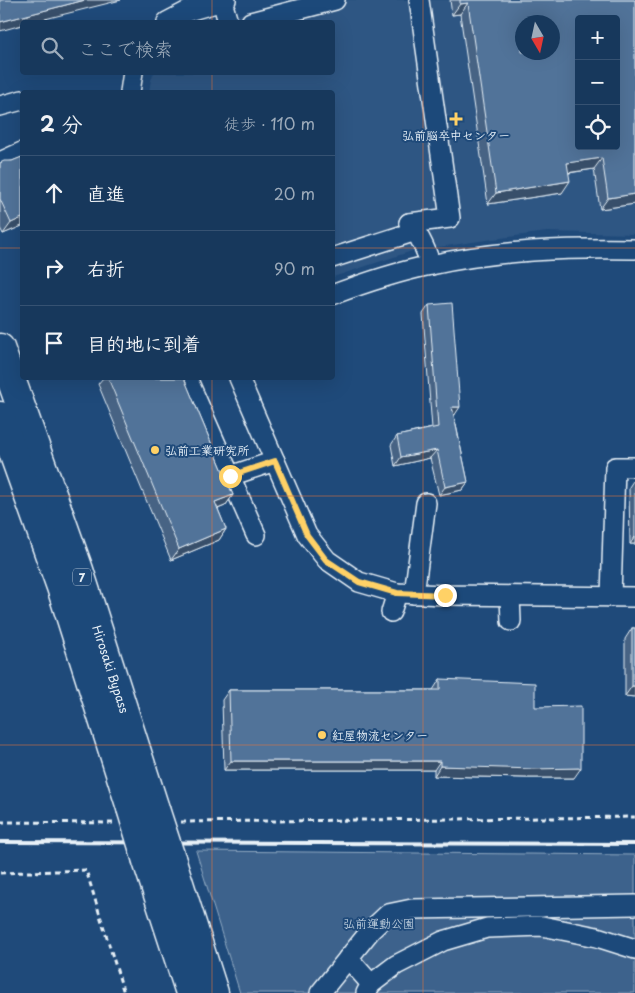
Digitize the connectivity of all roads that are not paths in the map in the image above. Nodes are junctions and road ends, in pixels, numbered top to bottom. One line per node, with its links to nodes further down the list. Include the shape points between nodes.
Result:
1 (335, 0): 6 (street)
2 (419, 0): 13 (street, via 450,218 409,223)
3 (217, 1): 4 (street); 5 (street)
4 (172, 20)
5 (227, 20)
6 (259, 20)
7 (133, 75): 8 (street)
8 (130, 90)
9 (20, 101): 10 (street)
10 (0, 106)
11 (20, 153): 12 (street)
12 (0, 162)
13 (416, 231): 15 (street); 16 (street)
14 (635, 250): 16 (street, via 535,250)
15 (335, 257)
16 (431, 265): 17 (street)
17 (335, 294)
18 (0, 348): 33 (highway, Hirosaki Bypass / 7, via 80,570)
19 (188, 380): 24 (street)
20 (240, 380): 22 (street)
21 (0, 416): 33 (highway, Hirosaki Bypass / 7)
22 (275, 461): 24 (street); 27 (street, via 307,535 326,560 359,582)
23 (635, 467): 29 (street, via 615,467)
24 (230, 476): 26 (street)
25 (426, 503): 27 (street)
26 (256, 535)
27 (406, 594): 28 (street); 31 (street)
28 (510, 596): 29 (street); 32 (street)
29 (611, 597): 30 (street)
30 (635, 597)
31 (391, 612)
32 (511, 621)
33 (144, 816): 34 (highway, Hirosaki Bypass / 7, bridge)
34 (159, 859): 39 (highway, Hirosaki Bypass / 7); 40 (highway, Hirosaki Bypass / 7)
35 (635, 905): 37 (street, via 412,908 388,914)
36 (635, 949): 38 (street, via 542,926 487,928 443,941 396,965)
37 (348, 958): 38 (street); 41 (street)
38 (368, 989)
39 (190, 993)
40 (214, 993)
41 (320, 993)

